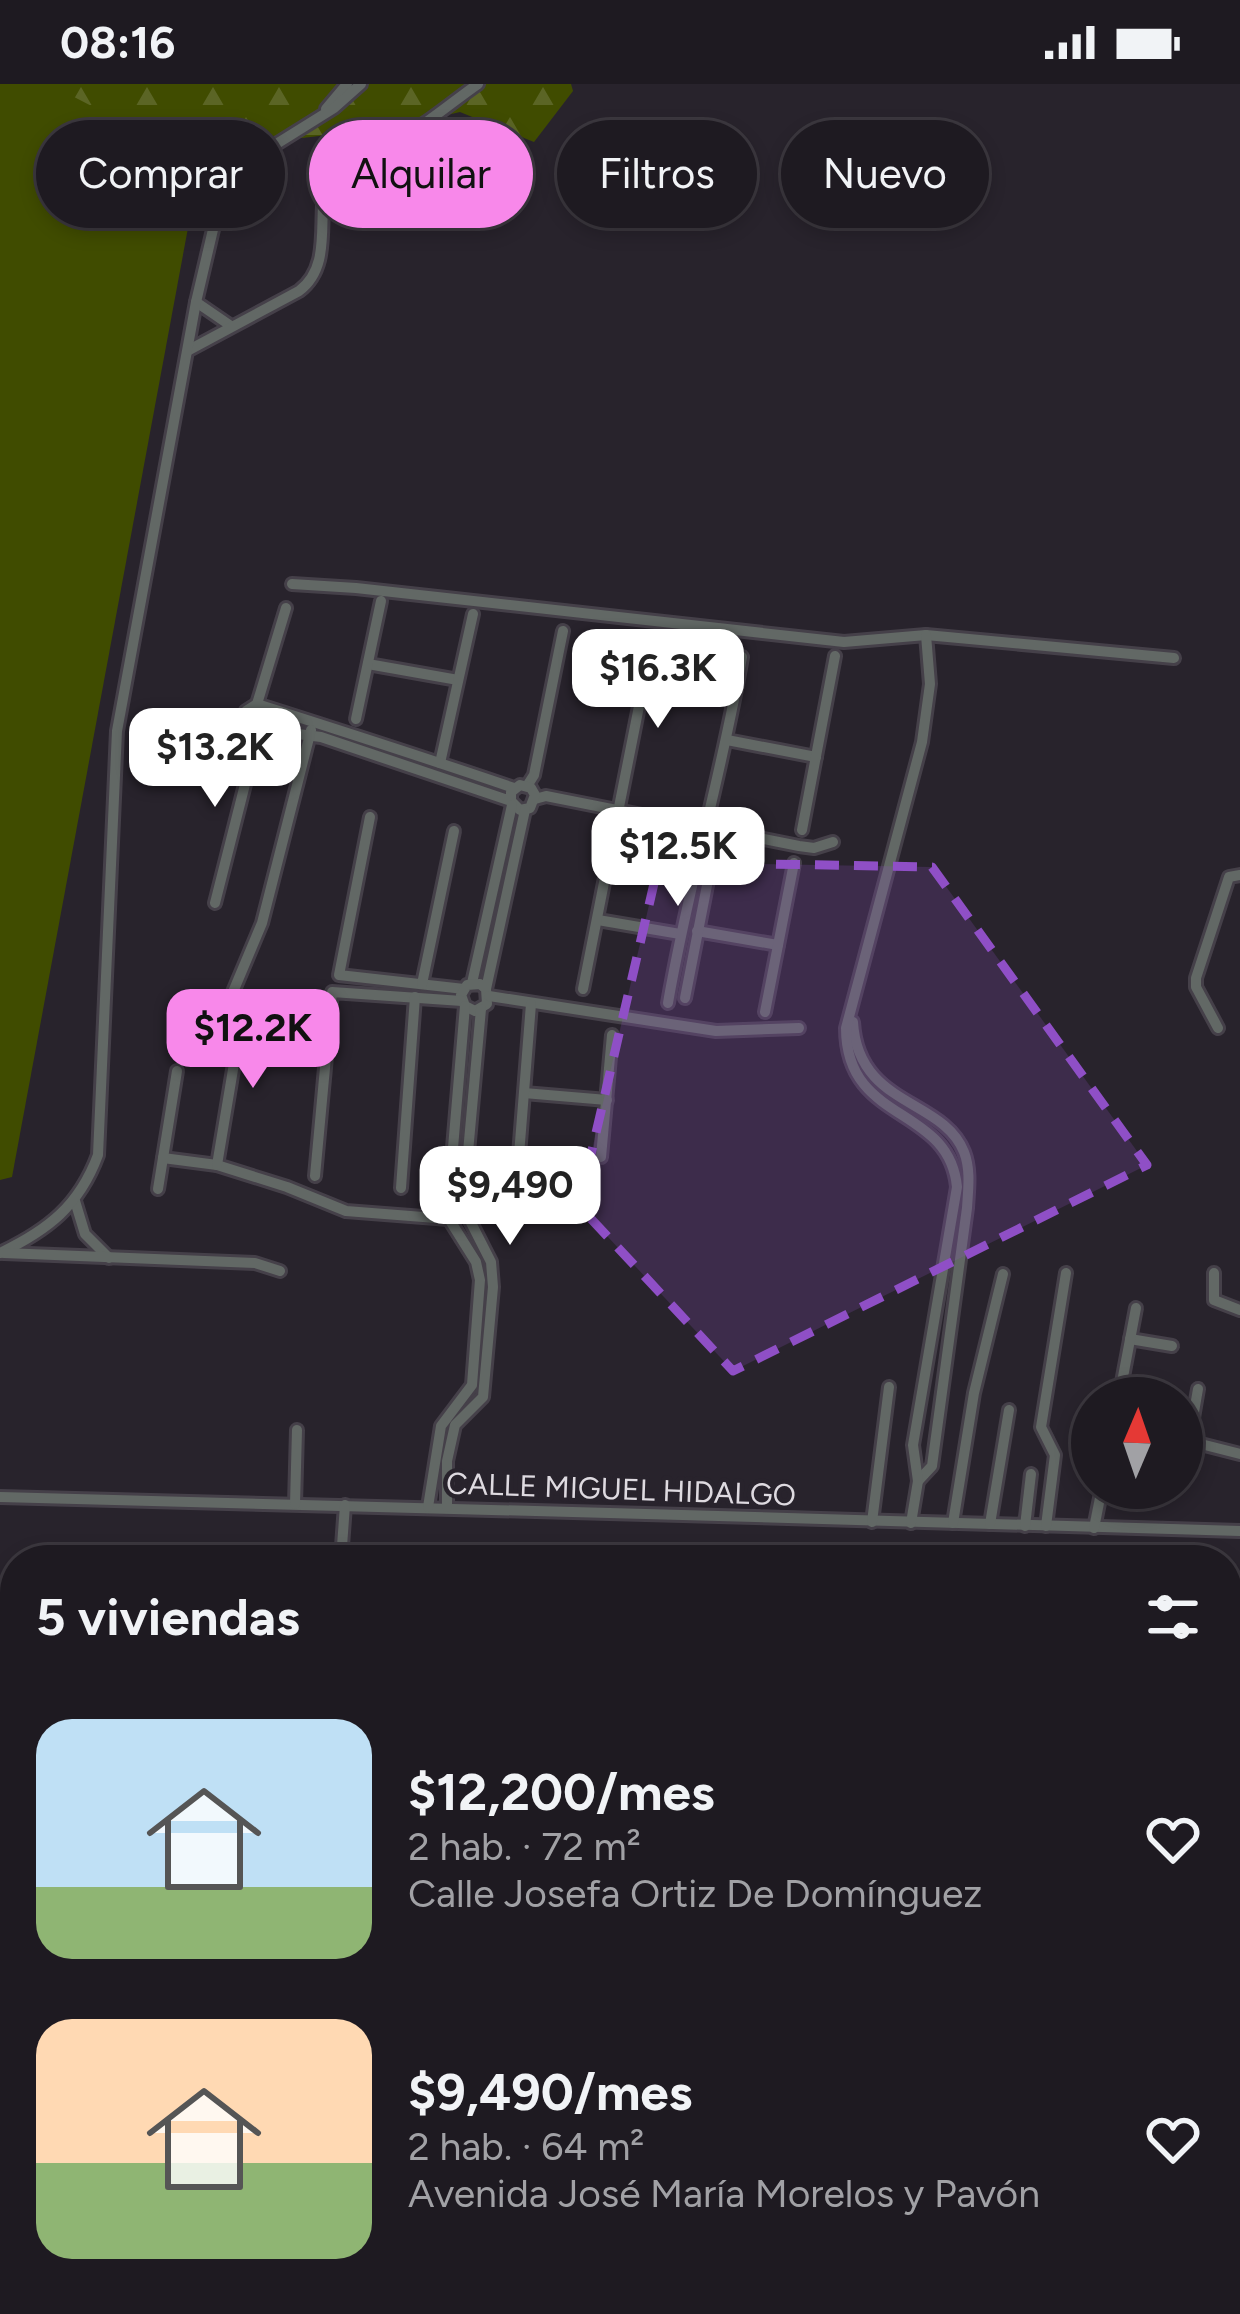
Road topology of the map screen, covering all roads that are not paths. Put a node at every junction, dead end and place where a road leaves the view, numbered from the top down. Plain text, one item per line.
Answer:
1 (347, 84) edge
2 (361, 84) edge
3 (478, 84) edge
4 (322, 114) junction
5 (196, 302) junction
6 (231, 326) junction
7 (189, 350) junction
8 (292, 584) dead end
9 (381, 602) dead end
10 (286, 608) dead end
11 (472, 614) dead end
12 (563, 631) dead end
13 (926, 635) junction
14 (652, 640) dead end
15 (836, 656) dead end
16 (742, 658) dead end
17 (1174, 658) dead end
18 (368, 664) junction
19 (458, 680) junction
20 (257, 704) junction
21 (356, 719) dead end
22 (314, 721) junction
23 (259, 729) junction
24 (310, 735) junction
25 (728, 740) junction
26 (816, 757) junction
27 (425, 758) junction
28 (440, 763) junction
29 (419, 772) junction
30 (518, 798) junction
31 (618, 812) junction
32 (370, 817) dead end
33 (711, 828) junction
34 (802, 830) dead end
35 (454, 831) dead end
36 (614, 832) dead end
37 (833, 842) dead end
38 (794, 863) dead end
39 (1240, 874) edge
40 (215, 903) dead end
41 (598, 920) junction
42 (698, 931) junction
43 (680, 934) junction
44 (778, 945) junction
45 (422, 983) junction
46 (583, 989) dead end
47 (488, 993) junction
48 (466, 995) junction
49 (416, 997) junction
50 (686, 998) dead end
51 (668, 1003) dead end
52 (531, 1004) junction
53 (852, 1007) junction
54 (481, 1009) junction
55 (243, 1010) dead end
56 (765, 1012) dead end
57 (799, 1028) dead end
58 (1218, 1028) dead end
59 (217, 1030) dead end
60 (612, 1035) dead end
61 (177, 1071) dead end
62 (524, 1093) junction
63 (608, 1100) junction
64 (922, 1113) junction
65 (940, 1143) junction
66 (519, 1155) dead end
67 (601, 1157) dead end
68 (163, 1158) junction
69 (217, 1165) junction
70 (315, 1176) dead end
71 (401, 1188) dead end
72 (158, 1189) dead end
73 (75, 1202) junction
74 (449, 1219) junction
75 (481, 1241) junction
76 (468, 1249) junction
77 (0, 1253) edge
78 (110, 1258) junction
79 (280, 1271) dead end
80 (1066, 1273) dead end
81 (1003, 1274) dead end
82 (1214, 1274) dead end
83 (1136, 1308) dead end
84 (1240, 1310) edge
85 (1130, 1339) junction
86 (1172, 1346) dead end
87 (1123, 1377) edge
88 (889, 1387) dead end
89 (1009, 1410) dead end
90 (297, 1430) dead end
91 (443, 1444) junction
92 (1203, 1445) edge
93 (1240, 1454) edge
94 (1031, 1474) dead end
95 (918, 1481) junction
96 (431, 1484) junction
97 (446, 1485) junction
98 (0, 1497) edge
99 (295, 1504) junction
100 (345, 1505) junction
101 (428, 1507) junction
102 (447, 1507) junction
103 (1098, 1509) edge
104 (872, 1522) junction
105 (910, 1523) junction
106 (953, 1523) junction
107 (990, 1524) junction
108 (1025, 1526) junction
109 (1046, 1526) junction
110 (1094, 1528) junction
111 (1240, 1531) edge
112 (342, 1545) edge

1 - 4 street
2 - 4 street
3 - 6 street
4 - 5 street
5 - 6 street
5 - 7 street
6 - 7 street
7 - 73 street
8 - 13 street
9 - 18 street
10 - 20 street
11 - 19 street
12 - 30 street
13 - 17 street
13 - 53 street
14 - 31 street
15 - 26 street
16 - 25 street
18 - 19 street
18 - 21 street
19 - 28 street
20 - 22 street
20 - 23 street
22 - 24 street
22 - 27 street
23 - 24 street
23 - 40 street
24 - 29 street
24 - 59 street
25 - 26 street
25 - 33 street
26 - 34 street
27 - 28 street
27 - 29 street
28 - 30 street
29 - 30 street
30 - 31 street
30 - 47 street
30 - 48 street
31 - 33 street
32 - 45 street
33 - 37 street
33 - 42 street
33 - 43 street
35 - 45 street
36 - 41 street
38 - 44 street
39 - 58 street
41 - 43 street
41 - 46 street
42 - 44 street
42 - 50 street
43 - 51 street
44 - 56 street
45 - 48 street
47 - 48 street
47 - 52 street
47 - 54 street
48 - 49 street
48 - 54 street
48 - 74 street
49 - 70 street
49 - 71 street
52 - 57 street
52 - 62 street
53 - 64 street
53 - 65 street
54 - 75 street
55 - 69 street
60 - 63 street
61 - 68 street
62 - 63 street
62 - 66 street
63 - 67 street
64 - 65 street
64 - 95 street
65 - 95 street
68 - 69 street
68 - 72 street
69 - 74 street
73 - 77 street
73 - 78 street
74 - 76 street
75 - 76 street
75 - 91 street
76 - 91 street
77 - 78 street
78 - 79 street
80 - 109 street
81 - 106 street
82 - 84 street
83 - 85 street
85 - 86 street
85 - 87 street
88 - 104 street
89 - 107 street
90 - 99 street
91 - 96 street
91 - 97 street
92 - 93 street
94 - 108 street
95 - 105 street
96 - 97 street
96 - 101 street
97 - 102 street
98 - 99 street, CALLE MIGUEL HIDALGO
99 - 100 street, CALLE MIGUEL HIDALGO
100 - 101 street, CALLE MIGUEL HIDALGO
100 - 112 street
101 - 102 street, CALLE MIGUEL HIDALGO
102 - 104 street, CALLE MIGUEL HIDALGO
103 - 110 street
104 - 105 street, CALLE MIGUEL HIDALGO
105 - 106 street, CALLE MIGUEL HIDALGO
106 - 107 street, CALLE MIGUEL HIDALGO
107 - 108 street, CALLE MIGUEL HIDALGO
108 - 109 street, CALLE MIGUEL HIDALGO
109 - 110 street, CALLE MIGUEL HIDALGO
110 - 111 street, CALLE MIGUEL HIDALGO

